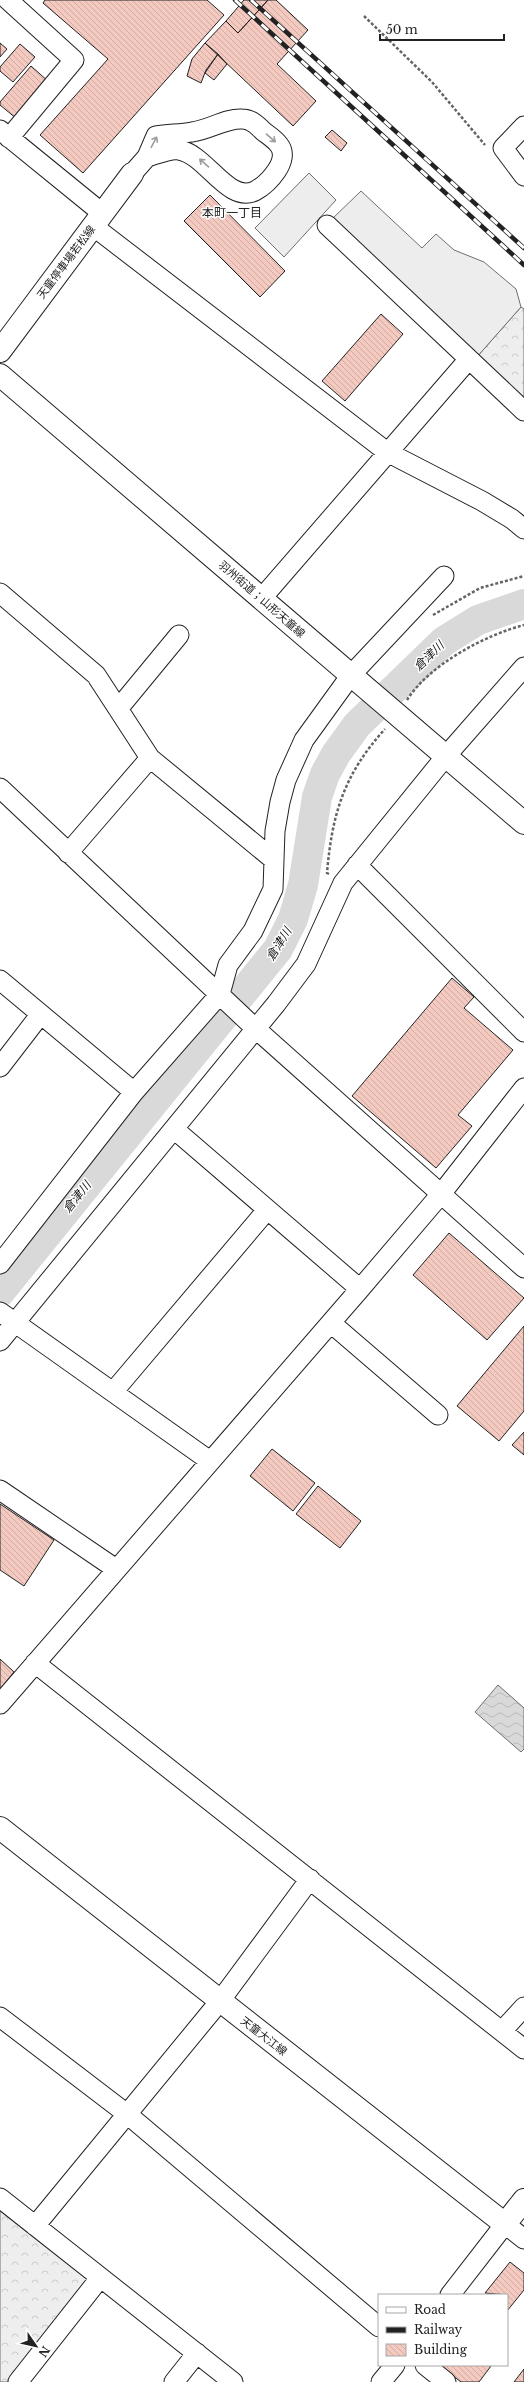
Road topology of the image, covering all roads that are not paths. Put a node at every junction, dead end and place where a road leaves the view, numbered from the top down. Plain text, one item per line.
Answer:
1 (8, 0) edge
2 (524, 126) edge
3 (5, 134) edge
4 (147, 157) junction
5 (132, 174) joint
6 (524, 176) edge
7 (98, 220) junction
8 (327, 225) dead end
9 (0, 351) edge
10 (469, 359) junction
11 (0, 375) edge
12 (524, 411) edge
13 (387, 452) junction
14 (524, 529) edge
15 (444, 576) dead end
16 (0, 593) edge
17 (261, 599) junction
18 (179, 635) dead end
19 (524, 667) edge
20 (354, 677) junction
21 (118, 709) junction
22 (446, 756) junction
23 (150, 758) junction
24 (0, 788) edge
25 (524, 823) edge
26 (68, 853) junction
27 (274, 860) junction
28 (357, 864) junction
29 (0, 980) edge
30 (220, 994) junction
31 (40, 1015) junction
32 (255, 1028) junction
33 (524, 1032) edge
34 (0, 1067) edge
35 (524, 1088) edge
36 (134, 1092) junction
37 (174, 1129) junction
38 (441, 1194) junction
39 (267, 1210) junction
40 (0, 1264) edge
41 (524, 1268) edge
42 (360, 1290) junction
43 (6, 1316) edge
44 (331, 1323) junction
45 (0, 1341) edge
46 (113, 1392) junction
47 (438, 1415) dead end
48 (210, 1461) junction
49 (0, 1490) edge
50 (116, 1569) junction
51 (35, 1662) junction
52 (0, 1704) edge
53 (0, 1828) edge
54 (310, 1879) junction
55 (220, 2001) junction
56 (524, 2007) edge
57 (0, 2017) edge
58 (502, 2031) junction
59 (524, 2049) edge
60 (127, 2114) junction
61 (0, 2198) edge
62 (524, 2200) edge
63 (505, 2224) junction
64 (35, 2226) junction
65 (524, 2240) edge
66 (100, 2278) junction
67 (451, 2294) edge
68 (378, 2326) edge
69 (196, 2353) junction
70 (394, 2366) edge
71 (426, 2366) edge
72 (18, 2382) edge
73 (174, 2382) edge
74 (233, 2382) edge
75 (380, 2382) edge
76 (446, 2382) edge

1 - 3 street
2 - 6 street
3 - 7 street
4 -> 4 street
4 - 5 street
5 - 7 main road, 天童停車場若松線
7 - 9 main road, 天童停車場若松線
7 - 13 street
8 - 10 street
10 - 12 street
10 - 13 street
11 - 17 main road, 羽州街道；山形天童線
13 - 14 street
13 - 17 street
15 - 20 street
16 - 21 street
17 - 20 main road, 羽州街道；山形天童線
18 - 21 street
19 - 22 street
20 - 22 main road, 羽州街道；山形天童線
20 - 27 street
21 - 23 street
22 - 25 main road, 羽州街道；山形天童線
22 - 28 street
23 - 26 street
23 - 27 street
24 - 26 street
26 - 30 street
27 - 30 street
28 - 32 street
28 - 33 street
29 - 31 street
30 - 32 street
30 - 36 street
31 - 34 street
31 - 36 street
32 - 37 street
32 - 38 street
35 - 38 street
36 - 40 street
37 - 39 street
37 - 43 street
38 - 41 street
38 - 42 street
39 - 42 street
39 - 46 street
42 - 44 street
43 - 45 street
43 - 46 street
44 - 47 street
44 - 48 street
46 - 48 street
48 - 50 street
49 - 50 street
50 - 51 street
51 - 52 street
51 - 54 street
53 - 55 main road, 天童大江線
54 - 55 street
54 - 58 street
55 - 60 street
55 - 63 main road, 天童大江線
56 - 58 street
57 - 60 street
58 - 59 street
60 - 64 street
60 - 68 street
61 - 64 street
62 - 63 main road
63 - 65 street
63 - 67 street
64 - 66 street
66 - 69 street
66 - 72 street
69 - 73 street
69 - 74 street
70 - 75 street
71 - 76 street

